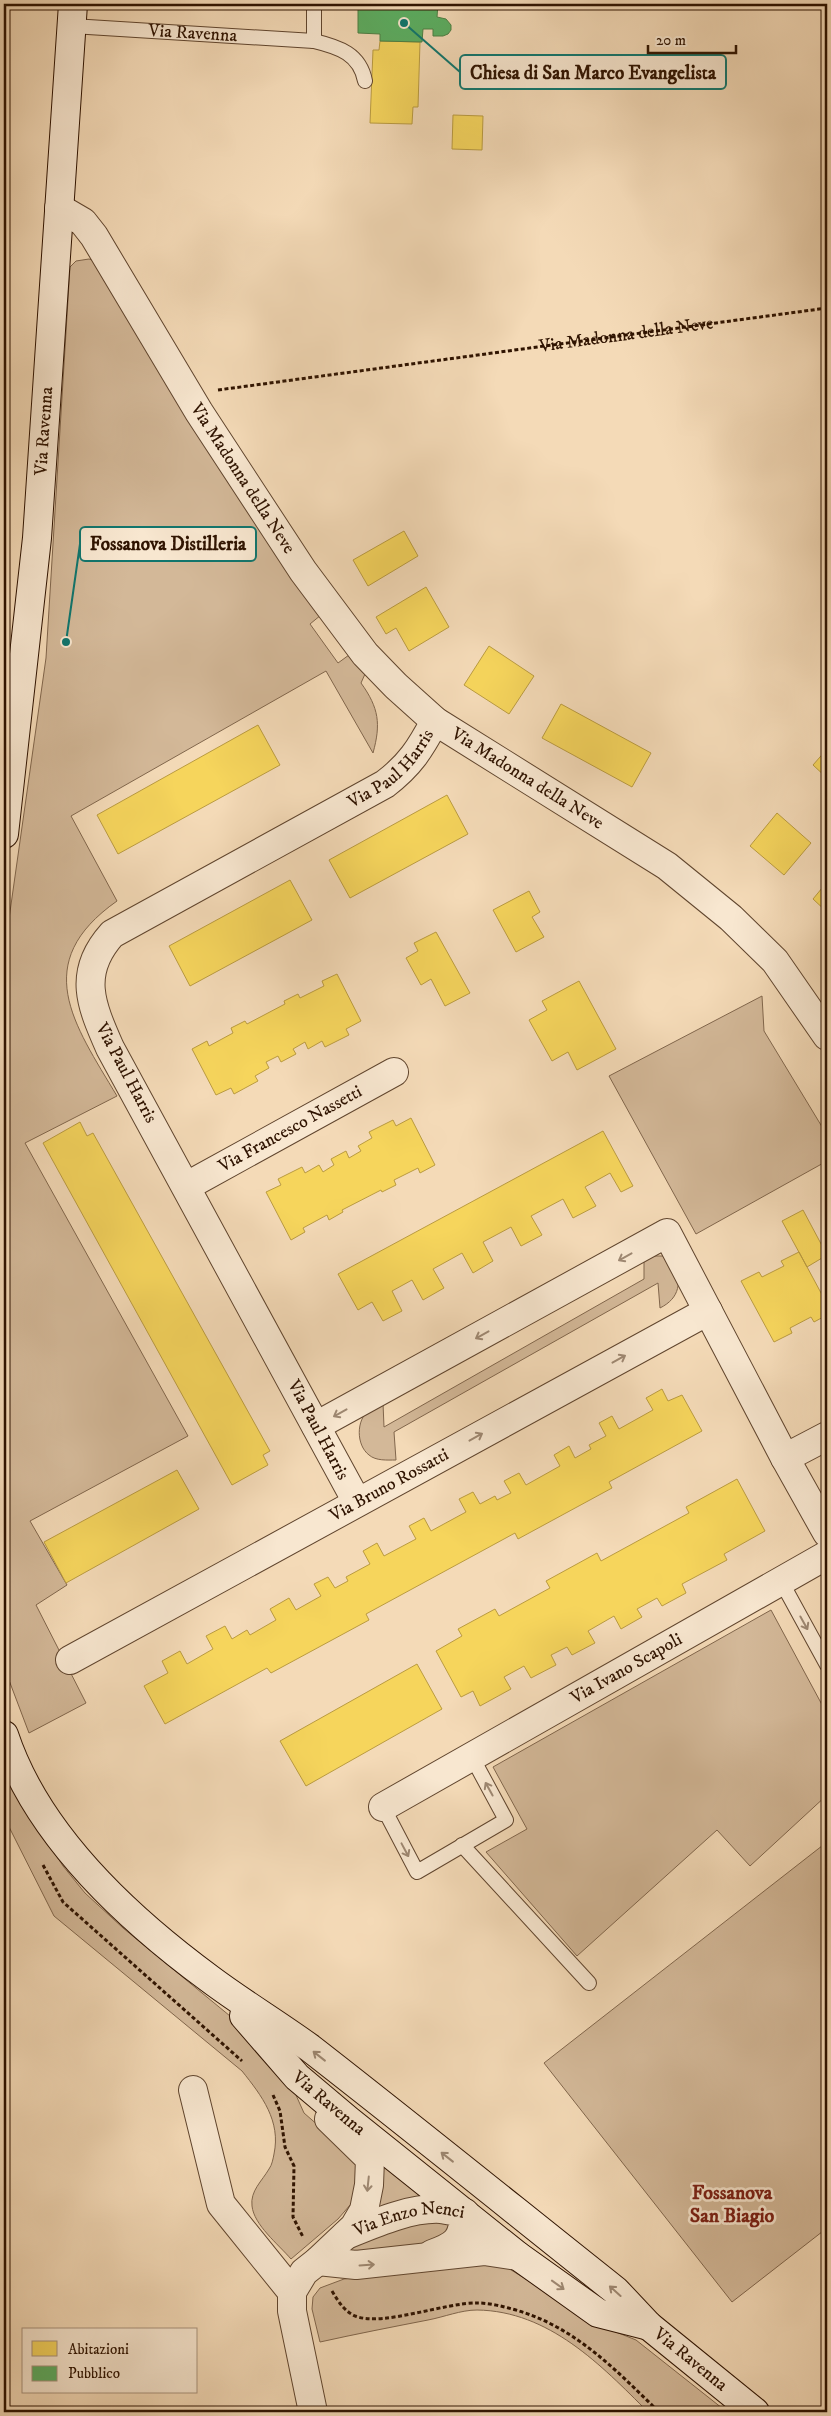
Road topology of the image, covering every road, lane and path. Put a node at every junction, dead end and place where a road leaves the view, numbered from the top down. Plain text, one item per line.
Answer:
1 (314, 4) edge
2 (73, 15) edge
3 (314, 41) junction
4 (365, 81) dead end
5 (60, 208) junction
6 (827, 308) edge
7 (189, 394) junction
8 (435, 721) junction
9 (4, 834) edge
10 (827, 1036) edge
11 (394, 1072) dead end
12 (187, 1186) junction
13 (708, 1311) junction
14 (316, 1426) junction
15 (827, 1436) edge
16 (785, 1458) junction
17 (356, 1502) junction
18 (827, 1533) edge
19 (827, 1554) edge
20 (781, 1581) junction
21 (70, 1660) dead end
22 (827, 1665) edge
23 (4, 1735) edge
24 (472, 1757) junction
25 (383, 1807) joint
26 (462, 1845) junction
27 (40, 1860) dead end
28 (209, 1978) junction
29 (589, 1983) dead end
30 (246, 2065) dead end
31 (297, 2076) junction
32 (270, 2089) dead end
33 (193, 2090) dead end
34 (485, 2187) junction
35 (464, 2213) junction
36 (344, 2236) junction
37 (518, 2256) junction
38 (419, 2259) junction
39 (317, 2262) junction
40 (292, 2292) junction
41 (648, 2326) junction
42 (313, 2412) edge
43 (659, 2412) edge
44 (755, 2412) edge

1 - 3 lane
2 - 3 lane, Via Ravenna
2 - 5 street, Via Ravenna
3 - 4 lane, Via Ravenna
5 - 7 street, Via Madonna della Neve
5 - 9 street, Via Ravenna
6 - 7 path, Via Madonna della Neve
7 - 8 street, Via Madonna della Neve
8 - 10 street, Via Madonna della Neve
8 - 12 street, Via Paul Harris
11 - 12 street, Via Francesco Nassetti
12 - 14 street, Via Paul Harris
13 -> 14 street
13 - 16 street
17 -> 13 street, Via Bruno Rossatti
14 - 17 street, Via Paul Harris
15 - 16 street
16 - 18 street
17 - 21 street, Via Bruno Rossatti
19 - 20 street, Via Ivano Scapoli
20 -> 22 lane
20 - 24 street, Via Ivano Scapoli
23 - 28 street, Via Ravenna
24 - 25 street, Via Ivano Scapoli
26 -> 24 lane, Via Ivano Scapoli
25 -> 26 lane, Via Ivano Scapoli
26 - 29 lane
27 - 30 path
28 - 31 street, Via Ravenna
34 -> 28 street, Via Ravenna
31 - 35 street, Via Ravenna
31 -> 36 street, Via Enzo Nenci
32 - 39 path
33 - 40 street
34 - 35 street
41 -> 34 street, Via Ravenna
35 - 36 street, Via Enzo Nenci
35 - 37 street, Via Ravenna
35 - 38 street, Via Enzo Nenci
36 - 39 street, Via Enzo Nenci
37 - 38 street, Via Enzo Nenci
37 -> 41 street, Via Ravenna
39 -> 38 street, Via Enzo Nenci
39 - 40 street, Via Enzo Nenci
39 - 43 path
40 - 42 street
41 - 44 street, Via Ravenna

